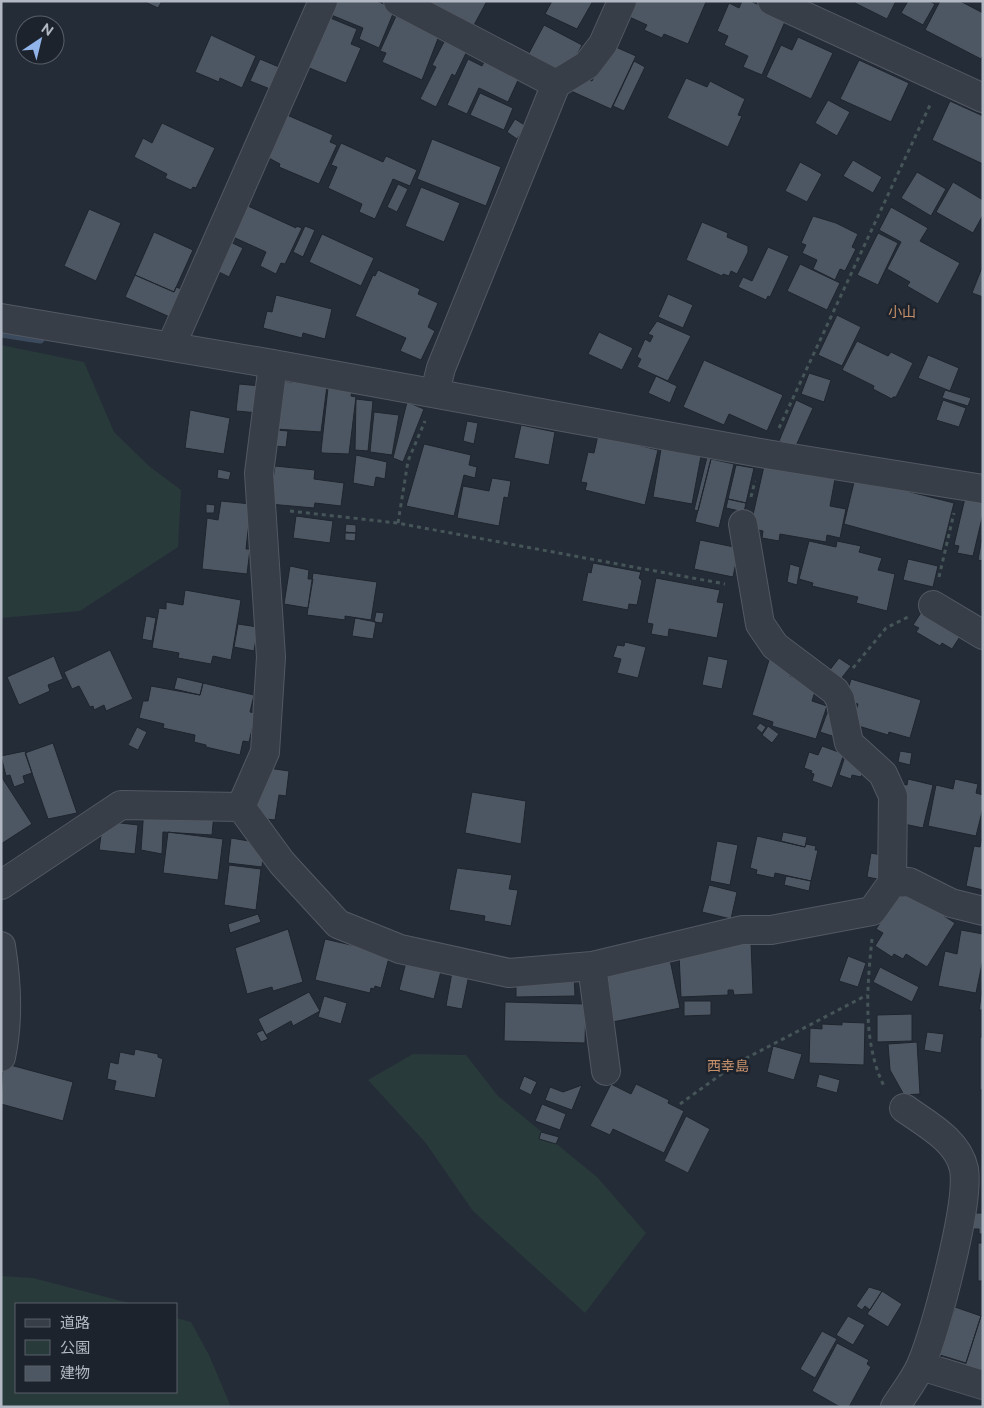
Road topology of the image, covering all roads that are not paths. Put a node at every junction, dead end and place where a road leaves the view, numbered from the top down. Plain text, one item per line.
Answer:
1 (323, 1) edge
2 (398, 1) edge
3 (622, 1) edge
4 (772, 1) edge
5 (560, 82) junction
6 (983, 98) edge
7 (1, 318) edge
8 (171, 346) junction
9 (273, 364) junction
10 (435, 392) junction
11 (972, 487) edge
12 (743, 524) road end
13 (933, 605) road end
14 (983, 635) edge
15 (241, 807) junction
16 (3, 879) edge
17 (892, 883) junction
18 (983, 911) edge
19 (1, 946) edge
20 (592, 966) junction
21 (1, 1057) edge
22 (606, 1070) dead end
23 (904, 1108) road end
24 (921, 1366) junction
25 (983, 1385) edge
26 (895, 1407) edge

1 - 8 street
2 - 5 street
3 - 5 street
4 - 6 street
5 - 10 street
7 - 8 street
8 - 9 street
9 - 10 street
9 - 15 street
10 - 11 street
12 - 17 street
13 - 14 street
15 - 16 street
15 - 20 street
17 - 18 street
17 - 20 street
19 - 21 street
20 - 22 street
23 - 24 street
24 - 25 street
24 - 26 street

